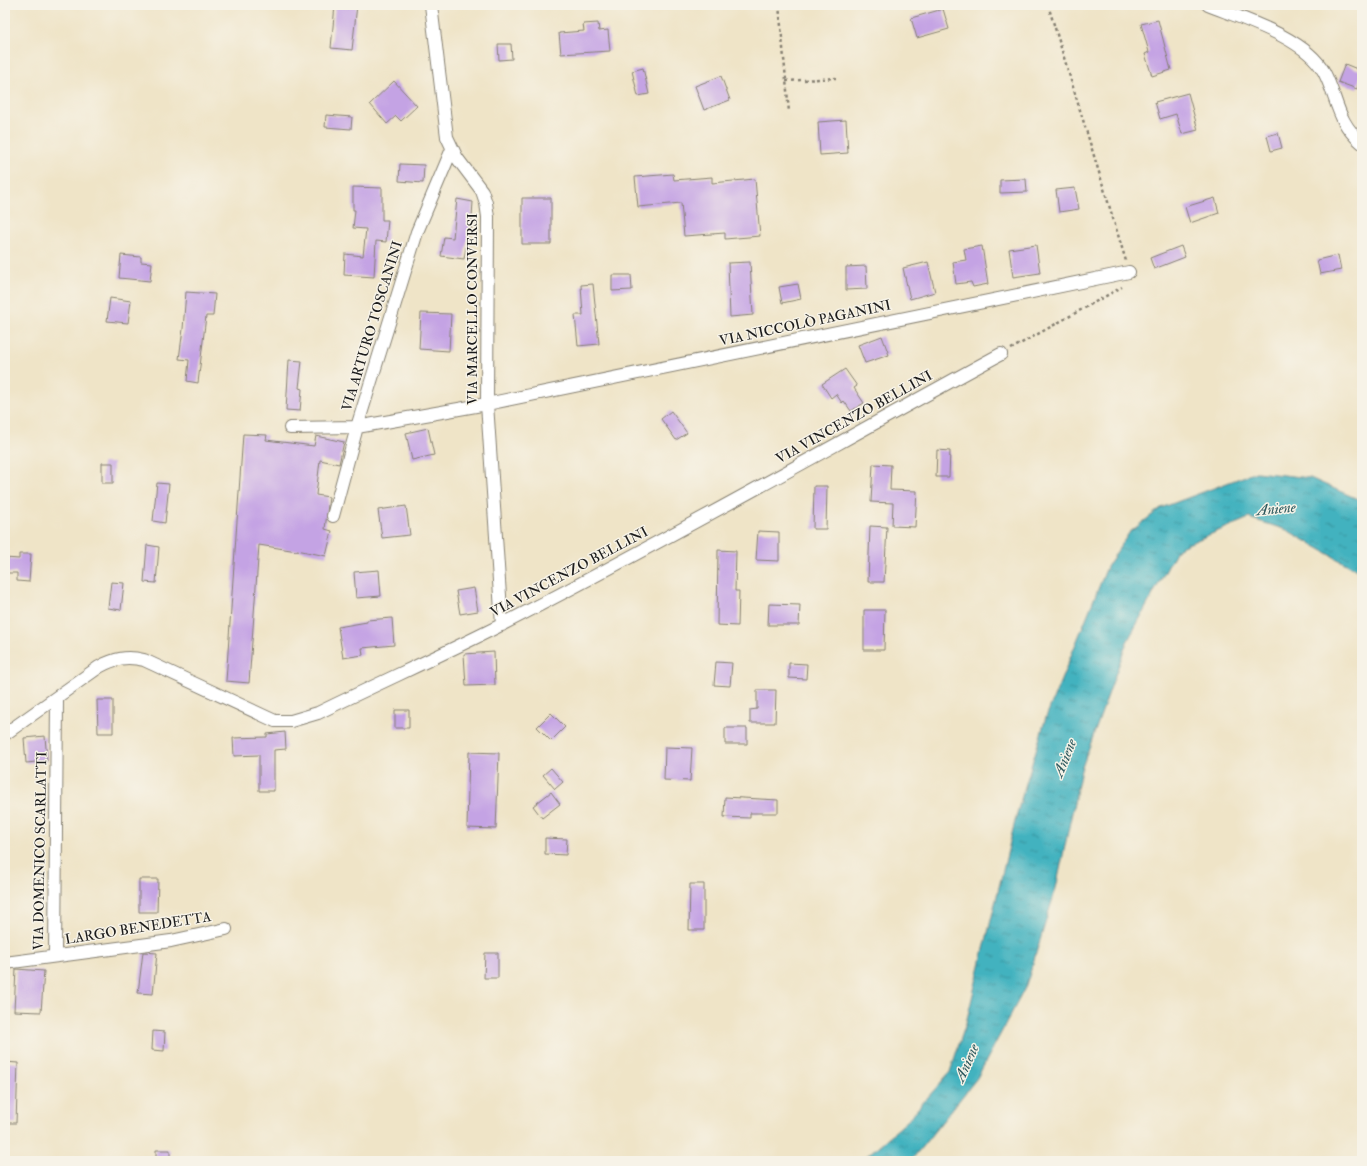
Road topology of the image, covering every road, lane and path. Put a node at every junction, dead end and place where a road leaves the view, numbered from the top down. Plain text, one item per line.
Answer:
1 (431, 5) edge
2 (778, 5) edge
3 (1048, 5) edge
4 (1208, 5) edge
5 (836, 78) dead end
6 (786, 81) junction
7 (789, 112) dead end
8 (1362, 143) edge
9 (452, 149) junction
10 (1129, 272) junction
11 (1001, 354) joint
12 (487, 404) junction
13 (357, 427) junction
14 (290, 428) dead end
15 (333, 516) dead end
16 (502, 625) junction
17 (57, 698) junction
18 (5, 734) edge
19 (226, 929) dead end
20 (55, 956) junction
21 (5, 963) edge

1 - 9 street, VIA MARCELLO CONVERSI
2 - 6 path
3 - 10 path
4 - 8 street
5 - 6 path
6 - 7 path
9 - 12 street, VIA MARCELLO CONVERSI
9 - 13 street, VIA ARTURO TOSCANINI
10 - 11 path
10 - 12 street, VIA NICCOLÒ PAGANINI
11 - 16 street, VIA VINCENZO BELLINI
12 - 13 street, VIA NICCOLÒ PAGANINI
12 - 16 street, VIA MARCELLO CONVERSI
13 - 14 street, VIA NICCOLÒ PAGANINI
13 - 15 street, VIA ARTURO TOSCANINI
16 - 17 street, VIA VINCENZO BELLINI
17 - 18 street, VIA VINCENZO BELLINI
17 - 20 street, VIA DOMENICO SCARLATTI
19 - 20 street, LARGO BENEDETTA
20 - 21 street, VIA DOMENICO SCARLATTI

